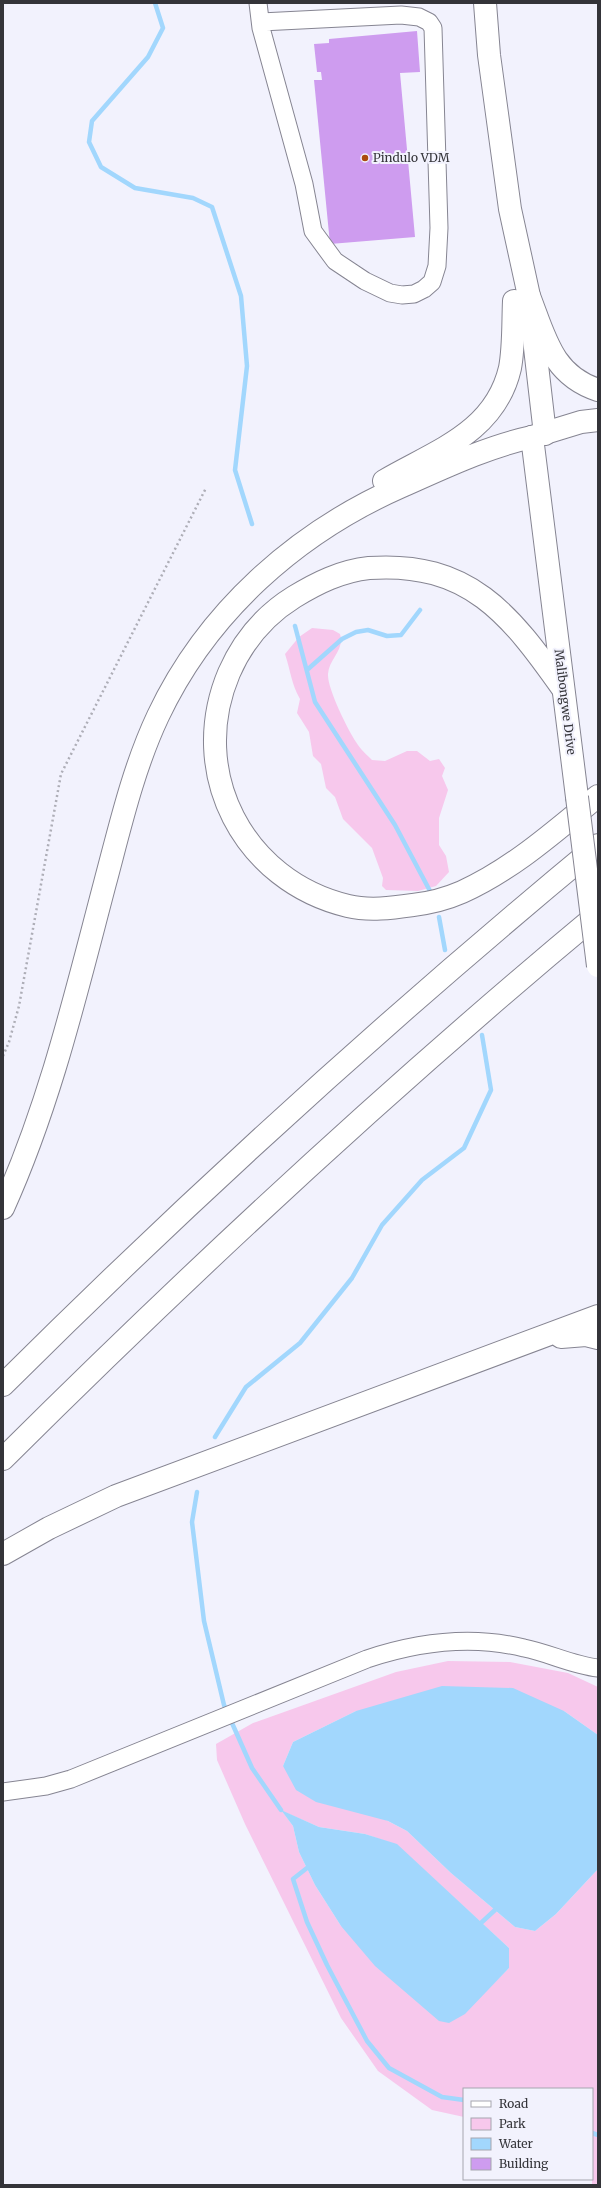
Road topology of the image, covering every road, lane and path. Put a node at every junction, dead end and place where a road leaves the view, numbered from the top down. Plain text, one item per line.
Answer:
1 (258, 3) edge
2 (484, 3) edge
3 (260, 22) junction
4 (522, 299) junction
5 (598, 390) edge
6 (598, 420) edge
7 (538, 435) junction
8 (206, 488) dead end
9 (356, 508) junction
10 (563, 689) junction
11 (588, 793) edge
12 (598, 845) edge
13 (598, 855) edge
14 (598, 914) edge
15 (598, 966) edge
16 (3, 1056) edge
17 (3, 1208) edge
18 (598, 1316) edge
19 (540, 1338) junction
20 (598, 1338) edge
21 (3, 1385) edge
22 (3, 1459) edge
23 (3, 1554) edge
24 (598, 1668) edge
25 (24, 1790) junction
26 (3, 1792) edge
27 (3, 1800) edge

1 - 3 street
2 - 4 main road
3 - 3 street
4 - 5 main road
4 - 7 main road
4 - 9 main road
6 - 7 main road
7 - 9 main road
7 - 10 main road, Malibongwe Drive
7 - 11 main road, Malibongwe Drive
8 - 16 path
9 - 17 main road
10 - 11 main road, Malibongwe Drive
10 - 11 main road
11 - 13 main road, Malibongwe Drive
11 - 15 main road, Malibongwe Drive, bridge
12 - 21 main road
14 - 22 main road
18 - 19 main road
19 - 20 main road
19 - 23 main road
24 - 25 street
25 - 26 street
25 - 27 street

